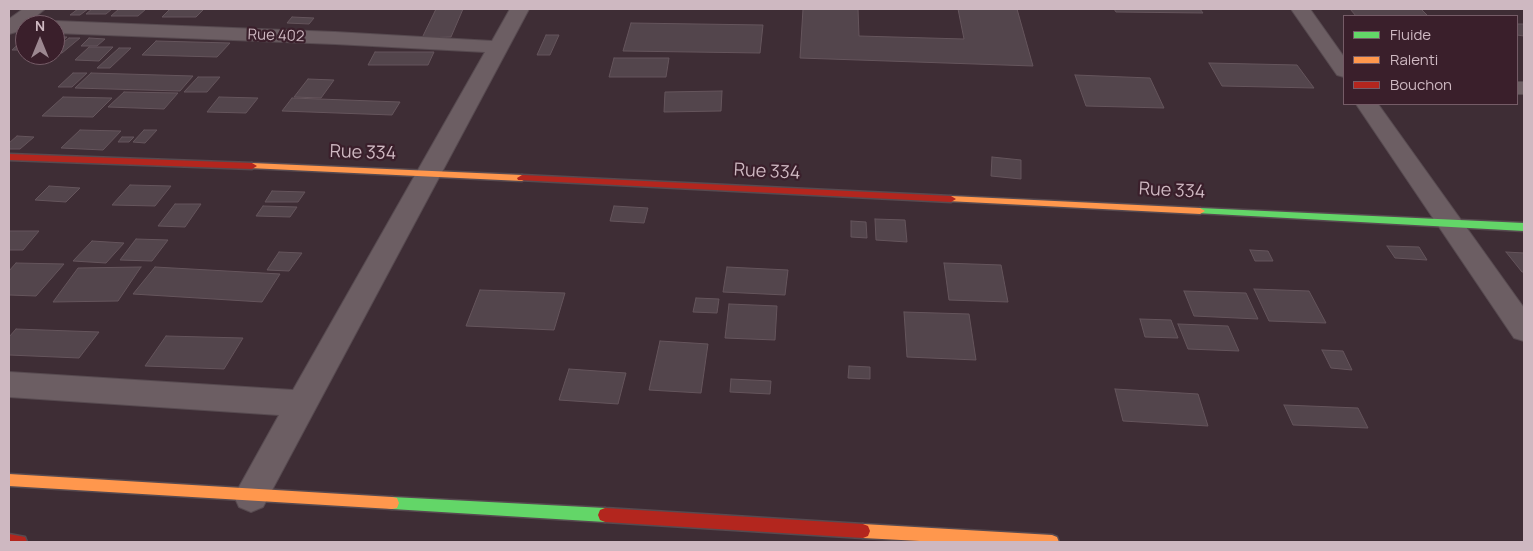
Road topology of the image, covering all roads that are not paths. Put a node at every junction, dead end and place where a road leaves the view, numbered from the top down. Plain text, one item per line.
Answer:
1 (35, 9) edge
2 (519, 9) edge
3 (1300, 9) edge
4 (14, 26) edge
5 (65, 27) edge
6 (498, 47) junction
7 (1343, 70) edge
8 (1368, 105) edge
9 (9, 156) edge
10 (428, 173) junction
11 (1451, 222) junction
12 (1524, 227) edge
13 (1524, 330) edge
14 (9, 385) edge
15 (302, 403) junction
16 (9, 480) edge
17 (251, 496) junction
18 (9, 541) edge
19 (20, 542) edge
20 (1052, 542) edge

1 - 4 street
2 - 6 street
3 - 7 street
5 - 6 street, Rue 402
6 - 10 street
8 - 11 street
9 - 10 street, Rue 334
10 - 11 street, Rue 334
10 - 15 street
11 - 12 street, Rue 334
11 - 13 street
14 - 15 street
15 - 17 street
16 - 17 street
17 - 20 street
18 - 19 street

